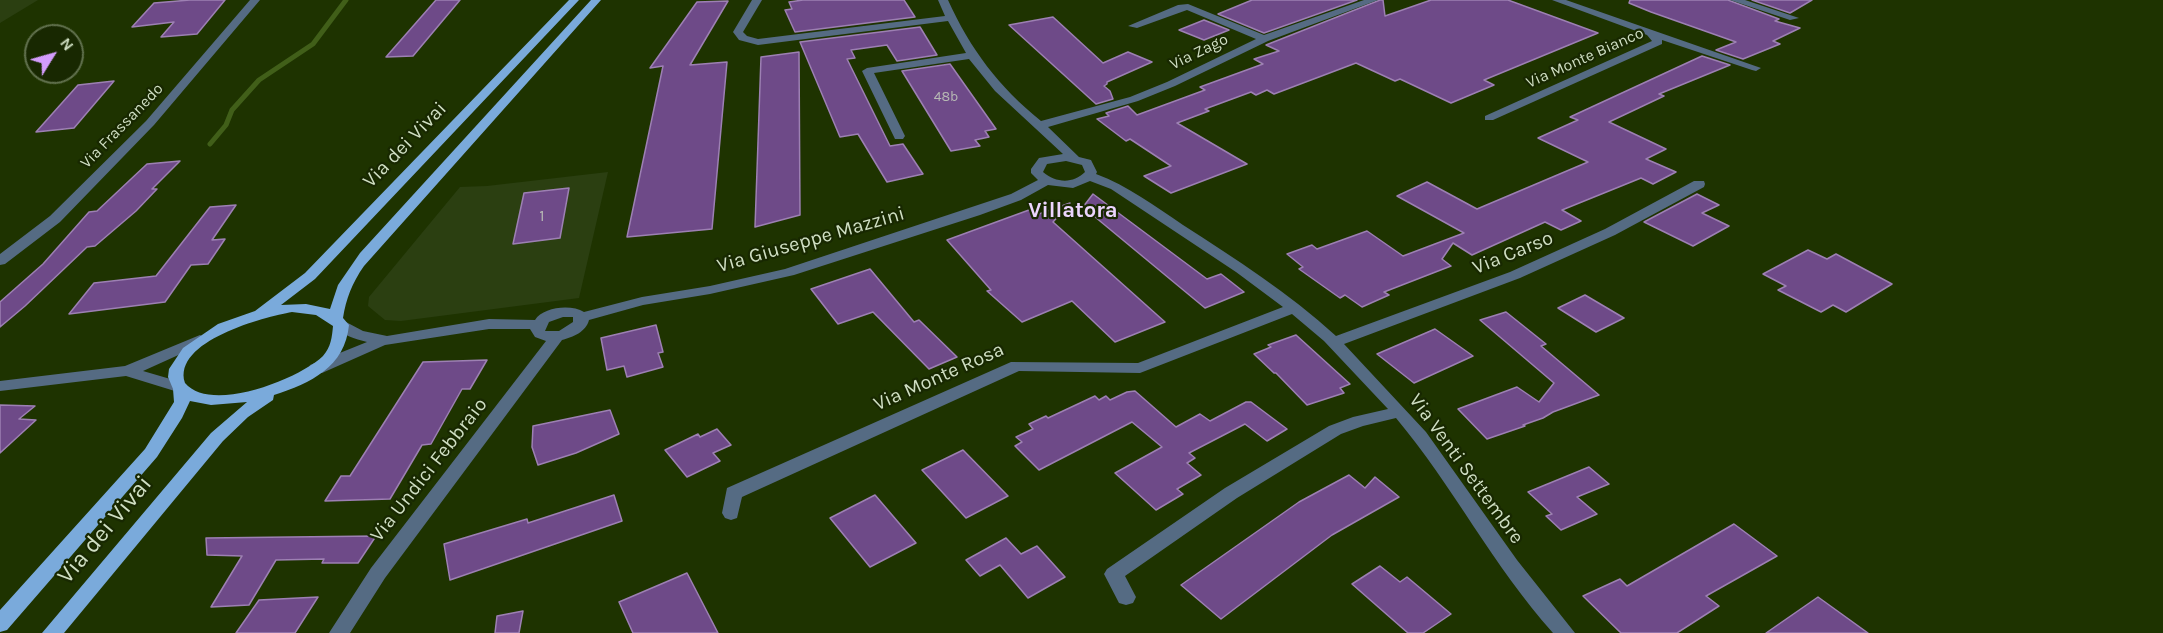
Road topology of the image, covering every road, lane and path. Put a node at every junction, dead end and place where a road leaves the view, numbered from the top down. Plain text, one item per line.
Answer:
1 (255, 0) edge
2 (574, 0) edge
3 (596, 0) edge
4 (757, 0) edge
5 (943, 0) edge
6 (1373, 0) edge
7 (1557, 0) edge
8 (1735, 0) edge
9 (950, 18) junction
10 (1794, 18) dead end
11 (1133, 26) dead end
12 (1651, 33) junction
13 (1264, 39) junction
14 (973, 55) junction
15 (1756, 68) dead end
16 (1489, 118) dead end
17 (1038, 126) junction
18 (899, 136) dead end
19 (1074, 158) junction
20 (1043, 161) junction
21 (1088, 176) junction
22 (1046, 181) junction
23 (1699, 184) dead end
24 (0, 261) edge
25 (1293, 308) junction
26 (261, 313) junction
27 (580, 317) junction
28 (339, 322) junction
29 (538, 325) junction
30 (205, 337) junction
31 (556, 337) junction
32 (382, 341) junction
33 (1334, 342) junction
34 (316, 369) junction
35 (128, 370) junction
36 (0, 386) edge
37 (179, 388) junction
38 (277, 389) junction
39 (1399, 412) junction
40 (731, 513) dead end
41 (1125, 597) dead end
42 (0, 624) edge
43 (52, 633) edge
44 (339, 633) edge
45 (1565, 633) edge

1 - 24 street, Via Frassanedo
2 - 26 main road, Via dei Vivai
3 - 28 main road
4 - 9 street
5 - 9 street
6 - 13 street, Via Zago
7 - 12 street, Via Monte Bianco
8 - 10 street
9 - 14 street
11 - 13 street
12 - 15 street
12 - 16 street, Via Monte Bianco
13 - 17 street, Via Zago
14 - 17 street
14 - 18 street
17 - 19 street
17 - 20 street
19 - 20 street
19 - 21 street
20 - 22 street
21 - 22 street
21 - 25 street, Via Venti Settembre
22 - 27 street, Via Giuseppe Mazzini
23 - 33 street, Via Carso
25 - 33 street, Via Venti Settembre
25 - 40 street, Via Monte Rosa
26 - 28 main road
26 - 30 main road, Via dei Vivai
27 - 29 street
27 - 31 street
28 - 32 street
28 - 34 main road
29 - 31 street
29 - 32 street
30 - 35 street
30 - 37 main road, Via dei Vivai
31 - 44 street, Via Undici Febbraio
32 - 34 street
33 - 39 street, Via Venti Settembre
34 - 38 main road
35 - 36 street
35 - 37 street
37 - 38 main road
37 - 42 main road, Via dei Vivai
38 - 43 main road, Via dei Vivai
39 - 41 street
39 - 45 street, Via Venti Settembre

